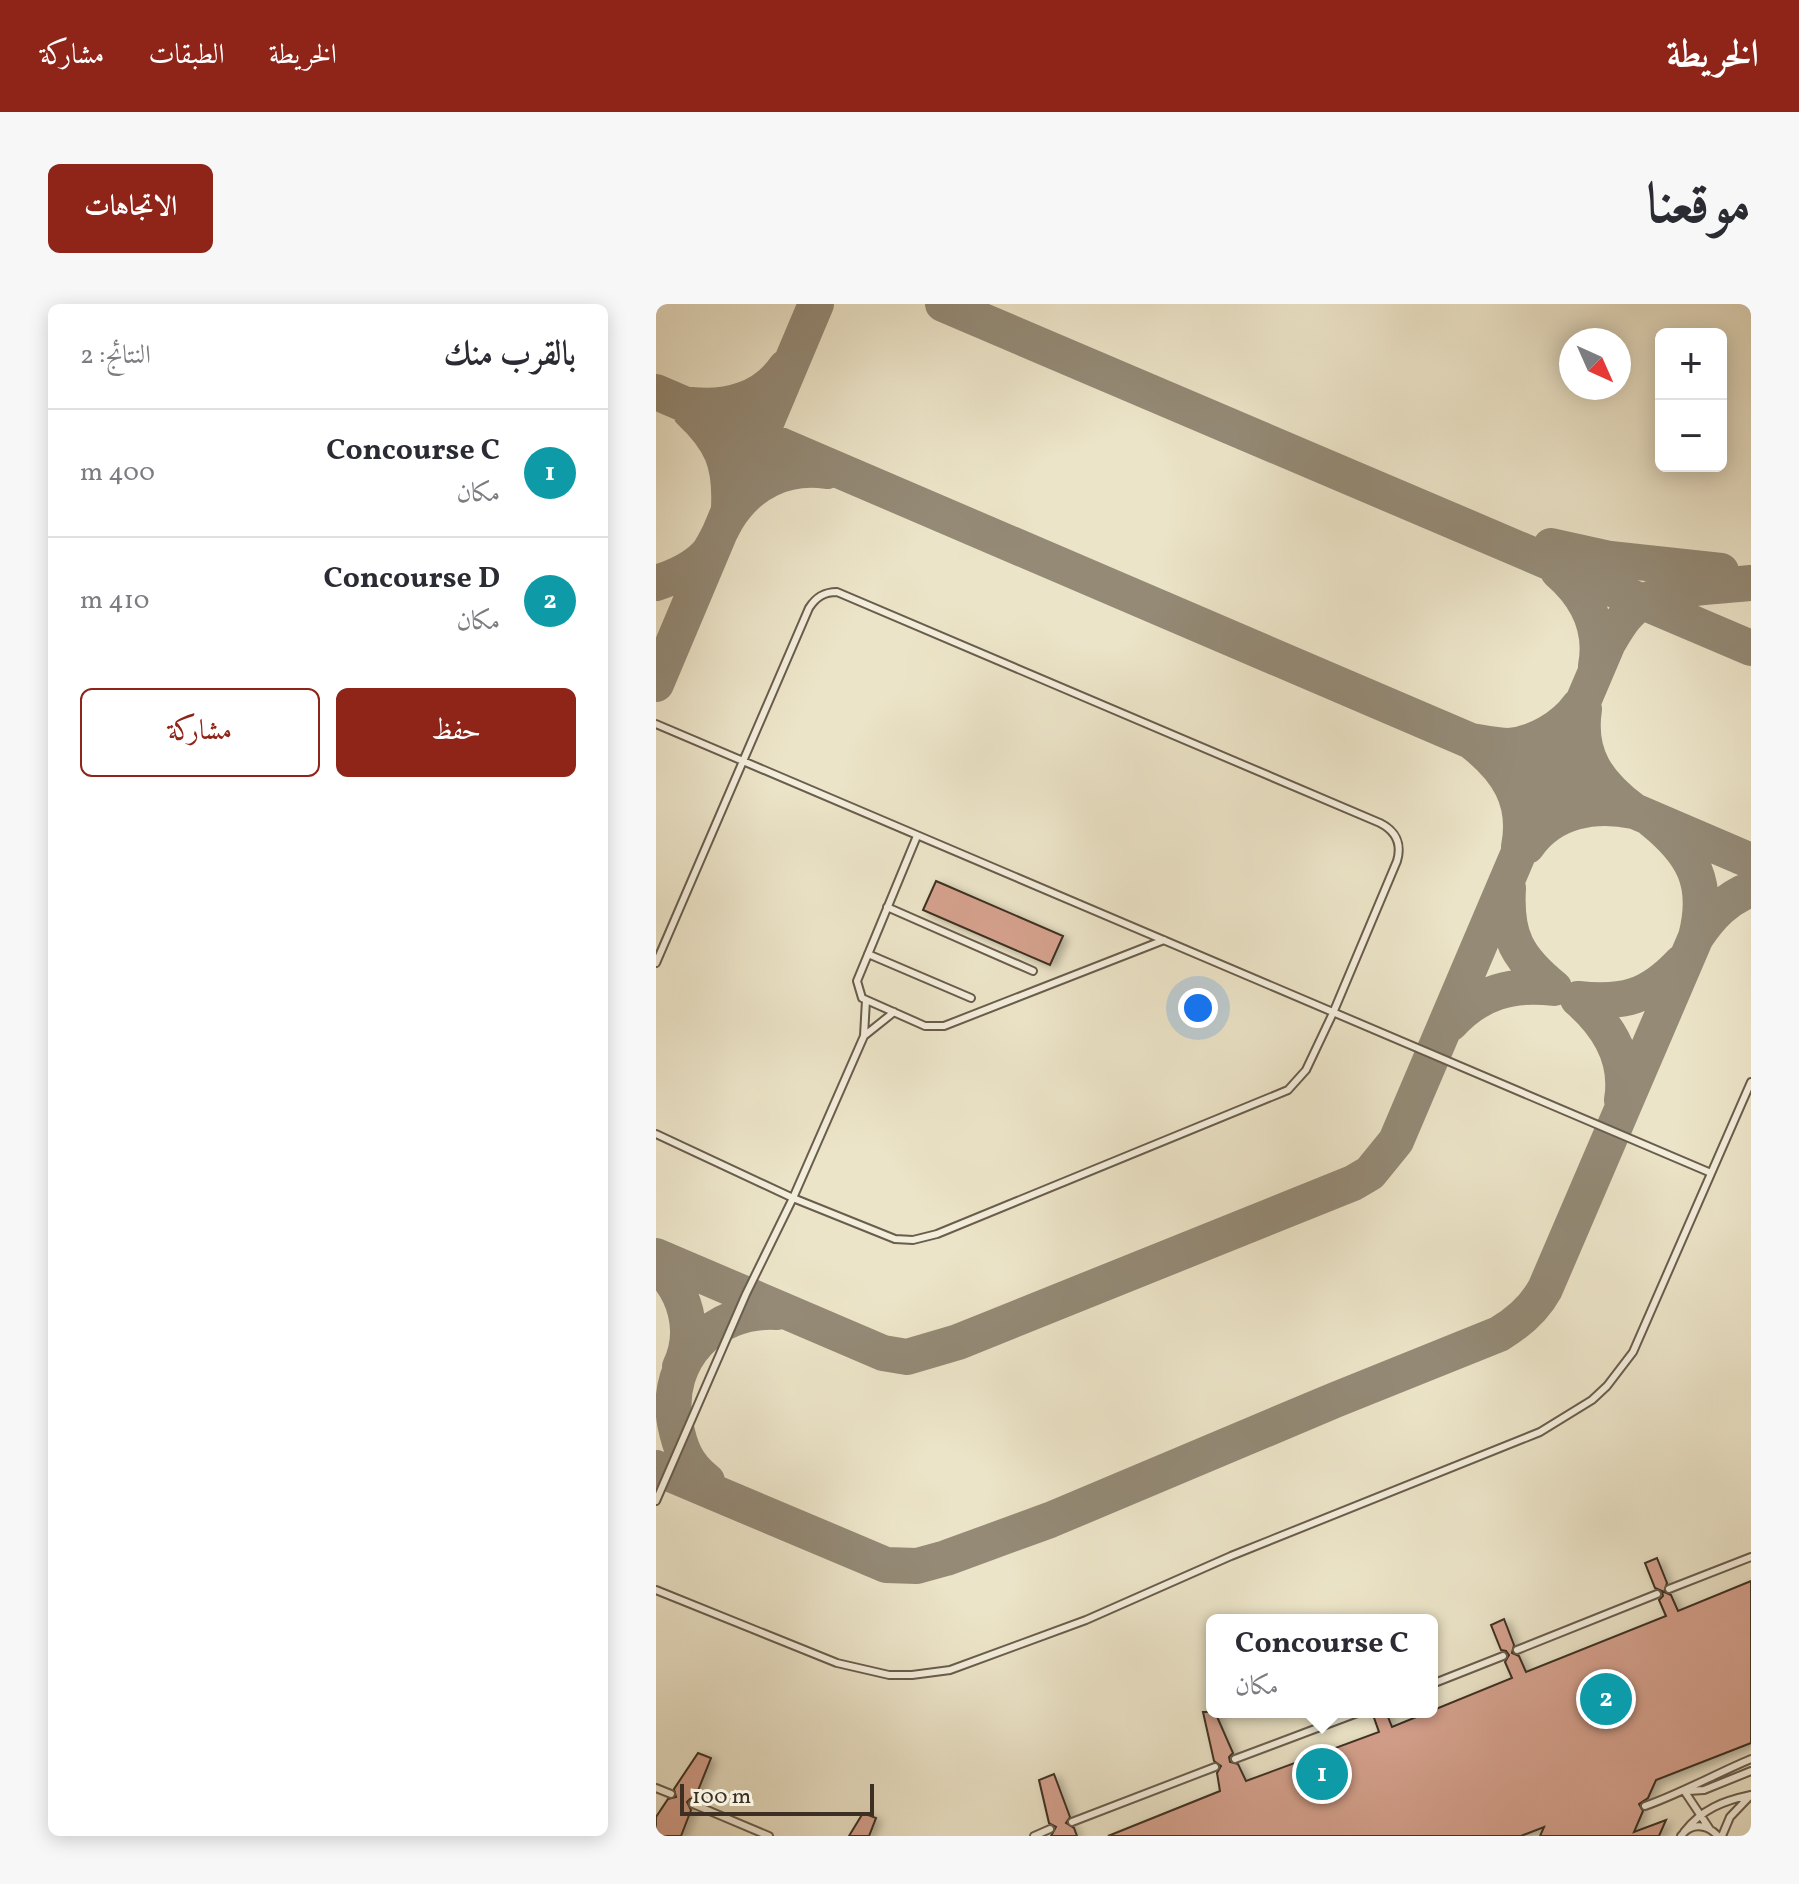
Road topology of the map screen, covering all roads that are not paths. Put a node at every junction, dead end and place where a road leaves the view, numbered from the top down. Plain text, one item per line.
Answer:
1 (656, 724) edge
2 (743, 760) junction
3 (917, 836) junction
4 (887, 907) junction
5 (1164, 940) junction
6 (868, 954) junction
7 (656, 963) edge
8 (1033, 971) dead end
9 (971, 998) dead end
10 (866, 1000) junction
11 (894, 1012) junction
12 (1333, 1013) junction
13 (864, 1036) junction
14 (1751, 1082) edge
15 (656, 1134) edge
16 (1711, 1173) junction
17 (793, 1198) junction
18 (656, 1501) edge
19 (1751, 1557) edge
20 (1669, 1589) dead end
21 (656, 1590) edge
22 (1657, 1594) dead end
23 (1517, 1650) dead end
24 (1503, 1656) dead end
25 (1438, 1682) edge
26 (1344, 1718) edge
27 (1235, 1759) dead end
28 (1751, 1759) edge
29 (1215, 1767) dead end
30 (1751, 1771) edge
31 (656, 1788) edge
32 (1685, 1792) junction
33 (671, 1794) dead end
34 (1751, 1795) edge
35 (693, 1804) dead end
36 (1645, 1806) dead end
37 (1699, 1815) junction
38 (1072, 1822) dead end
39 (1709, 1828) junction
40 (1050, 1829) dead end
41 (1682, 1834) edge
42 (769, 1836) edge
43 (1034, 1836) edge
44 (1720, 1836) edge

1 - 2 lane
2 - 3 lane
2 - 7 lane
2 - 12 lane
3 - 4 lane
3 - 5 lane
4 - 6 lane
4 - 8 lane
5 - 11 lane
5 - 12 lane
6 - 9 lane
6 - 10 lane
10 - 11 lane
10 - 13 lane
11 - 13 lane
12 - 16 lane
12 - 17 lane
13 - 17 lane
14 - 16 lane
15 - 17 lane
16 - 21 lane
17 - 18 lane
19 - 20 lane
22 - 23 lane
24 - 25 lane
26 - 27 lane
28 - 32 lane
29 - 38 lane
30 - 32 lane
31 - 33 lane
32 - 36 lane
32 - 37 lane
34 - 37 lane
34 - 44 lane
35 - 42 lane
37 - 39 lane
37 - 41 lane
39 - 41 lane
39 - 44 lane
40 - 43 lane

